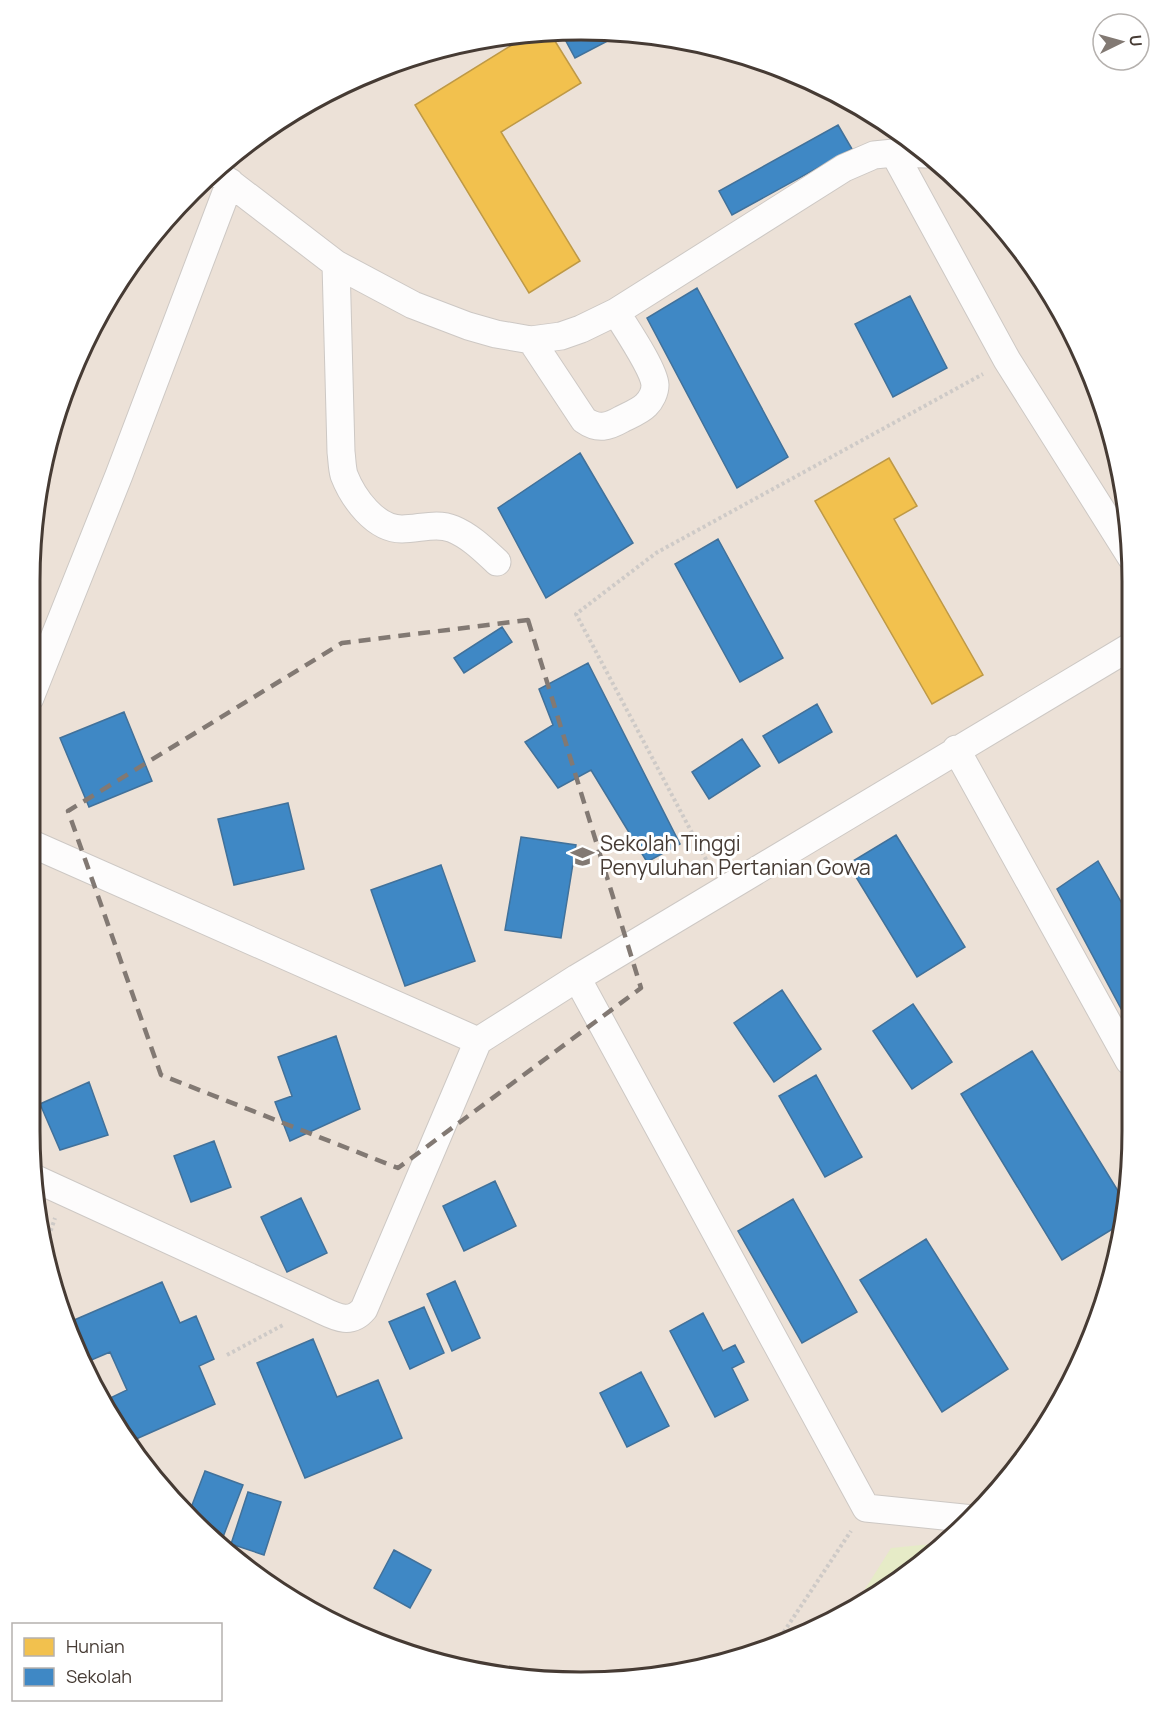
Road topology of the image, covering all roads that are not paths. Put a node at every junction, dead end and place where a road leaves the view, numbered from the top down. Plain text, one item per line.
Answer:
1 (894, 153) junction
2 (913, 154) edge
3 (223, 177) edge
4 (336, 264) junction
5 (616, 312) junction
6 (531, 340) junction
7 (1121, 540) edge
8 (497, 562) dead end
9 (1122, 651) edge
10 (40, 673) edge
11 (956, 749) junction
12 (40, 847) edge
13 (577, 978) junction
14 (478, 1041) junction
15 (1122, 1048) edge
16 (43, 1182) edge
17 (960, 1518) edge

1 - 2 street
1 - 5 street
1 - 7 street
3 - 4 street
3 - 10 street
4 - 6 street
4 - 8 street
5 - 6 street
5 - 6 street
9 - 11 street
11 - 13 street
11 - 15 street
12 - 14 street
13 - 14 street
13 - 17 street
14 - 16 street

